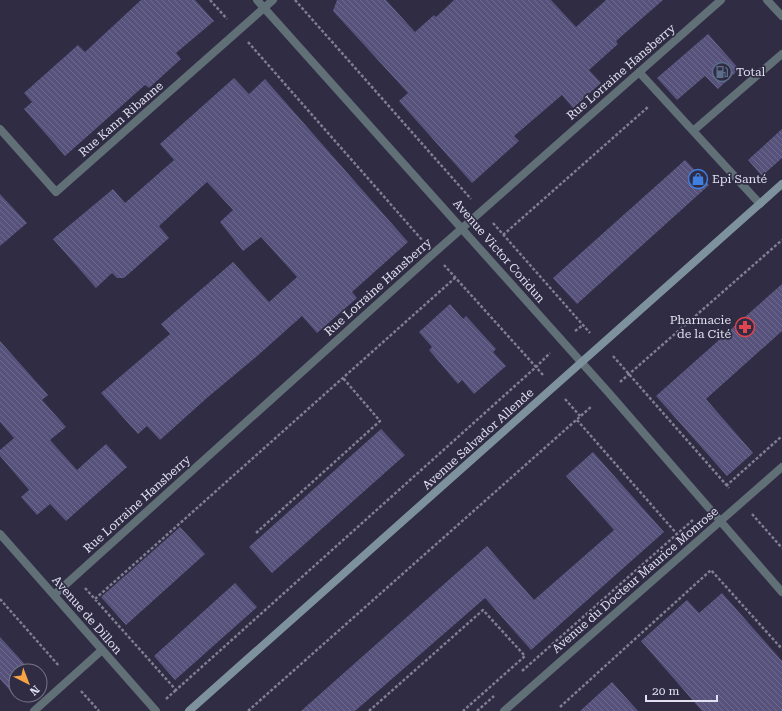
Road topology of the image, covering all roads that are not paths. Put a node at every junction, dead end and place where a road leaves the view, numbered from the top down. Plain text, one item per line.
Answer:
1 (257, 0) edge
2 (273, 0) edge
3 (721, 0) edge
4 (767, 0) edge
5 (264, 8) junction
6 (782, 16) edge
7 (782, 54) edge
8 (640, 72) junction
9 (0, 129) edge
10 (693, 131) junction
11 (782, 184) edge
12 (760, 204) junction
13 (462, 228) junction
14 (581, 363) junction
15 (782, 467) edge
16 (720, 521) junction
17 (0, 534) edge
18 (782, 592) edge
19 (54, 595) junction
20 (102, 650) junction
21 (34, 711) edge
22 (156, 711) edge
23 (189, 711) edge
24 (504, 711) edge

1 - 5 street, Avenue Victor Coridun
2 - 5 street, Rue Kann Ribanne
3 - 8 street, Rue Lorraine Hansberry
4 - 6 street
5 - 9 street, Rue Kann Ribanne
5 - 13 street, Avenue Victor Coridun
7 - 10 street
8 - 10 street
8 - 13 street, Rue Lorraine Hansberry
10 - 12 street
11 - 12 main road, Avenue Salvador Allende
12 - 14 main road, Avenue Salvador Allende
13 - 14 street, Avenue Victor Coridun
13 - 19 street, Rue Lorraine Hansberry
14 - 16 street, Avenue Victor Coridun
14 - 23 main road, Avenue Salvador Allende
15 - 16 street, Avenue du Docteur Maurice Monrose
16 - 18 street, Avenue Victor Coridun
16 - 24 street, Avenue du Docteur Maurice Monrose
17 - 19 street, Avenue de Dillon
19 - 20 street, Avenue de Dillon
20 - 21 street
20 - 22 street, Avenue de Dillon

